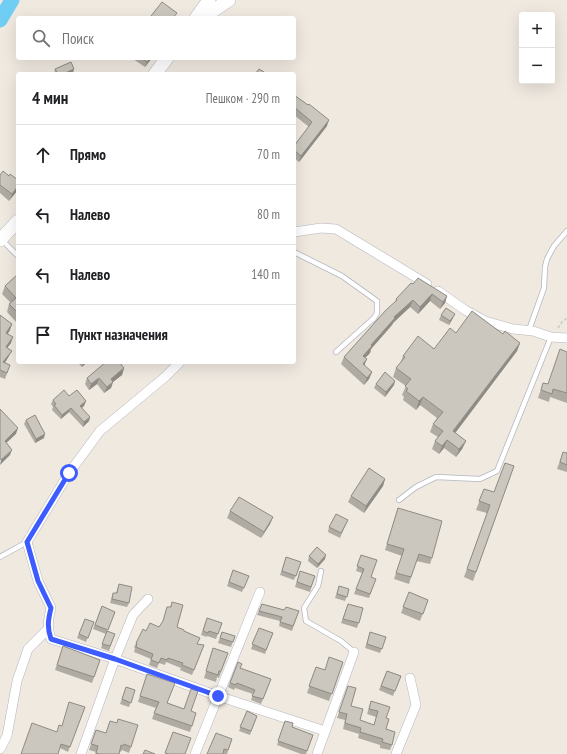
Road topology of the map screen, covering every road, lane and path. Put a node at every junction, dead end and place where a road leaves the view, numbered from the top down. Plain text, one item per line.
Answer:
1 (209, 0) edge
2 (229, 0) edge
3 (197, 16) edge
4 (205, 16) edge
5 (166, 60) edge
6 (160, 72) edge
7 (16, 223) edge
8 (567, 231) edge
9 (296, 232) edge
10 (1, 239) edge
11 (296, 253) edge
12 (16, 254) edge
13 (567, 318) edge
14 (529, 330) junction
15 (551, 337) junction
16 (567, 338) edge
17 (336, 352) dead end
18 (178, 364) edge
19 (399, 500) dead end
20 (27, 542) junction
21 (0, 557) edge
22 (321, 571) dead end
23 (260, 592) dead end
24 (148, 599) dead end
25 (48, 630) junction
26 (354, 652) joint
27 (115, 659) junction
28 (410, 678) dead end
29 (218, 696) junction
30 (325, 730) junction
31 (0, 749) edge
32 (81, 754) edge
33 (194, 754) edge
34 (317, 754) edge
35 (396, 754) edge

1 - 3 street
2 - 4 street
5 - 6 street
7 - 10 street
8 - 14 lane
9 - 14 street
10 - 12 lane
11 - 17 lane
13 - 15 path
14 - 15 street
15 - 16 street
15 - 19 lane
18 - 20 street
20 - 21 lane
20 - 25 street
22 - 26 lane
23 - 29 street
24 - 27 street
25 - 27 street
25 - 31 street
26 - 30 street
27 - 29 street
27 - 32 street
28 - 35 street
29 - 30 street
29 - 33 street
30 - 34 street

